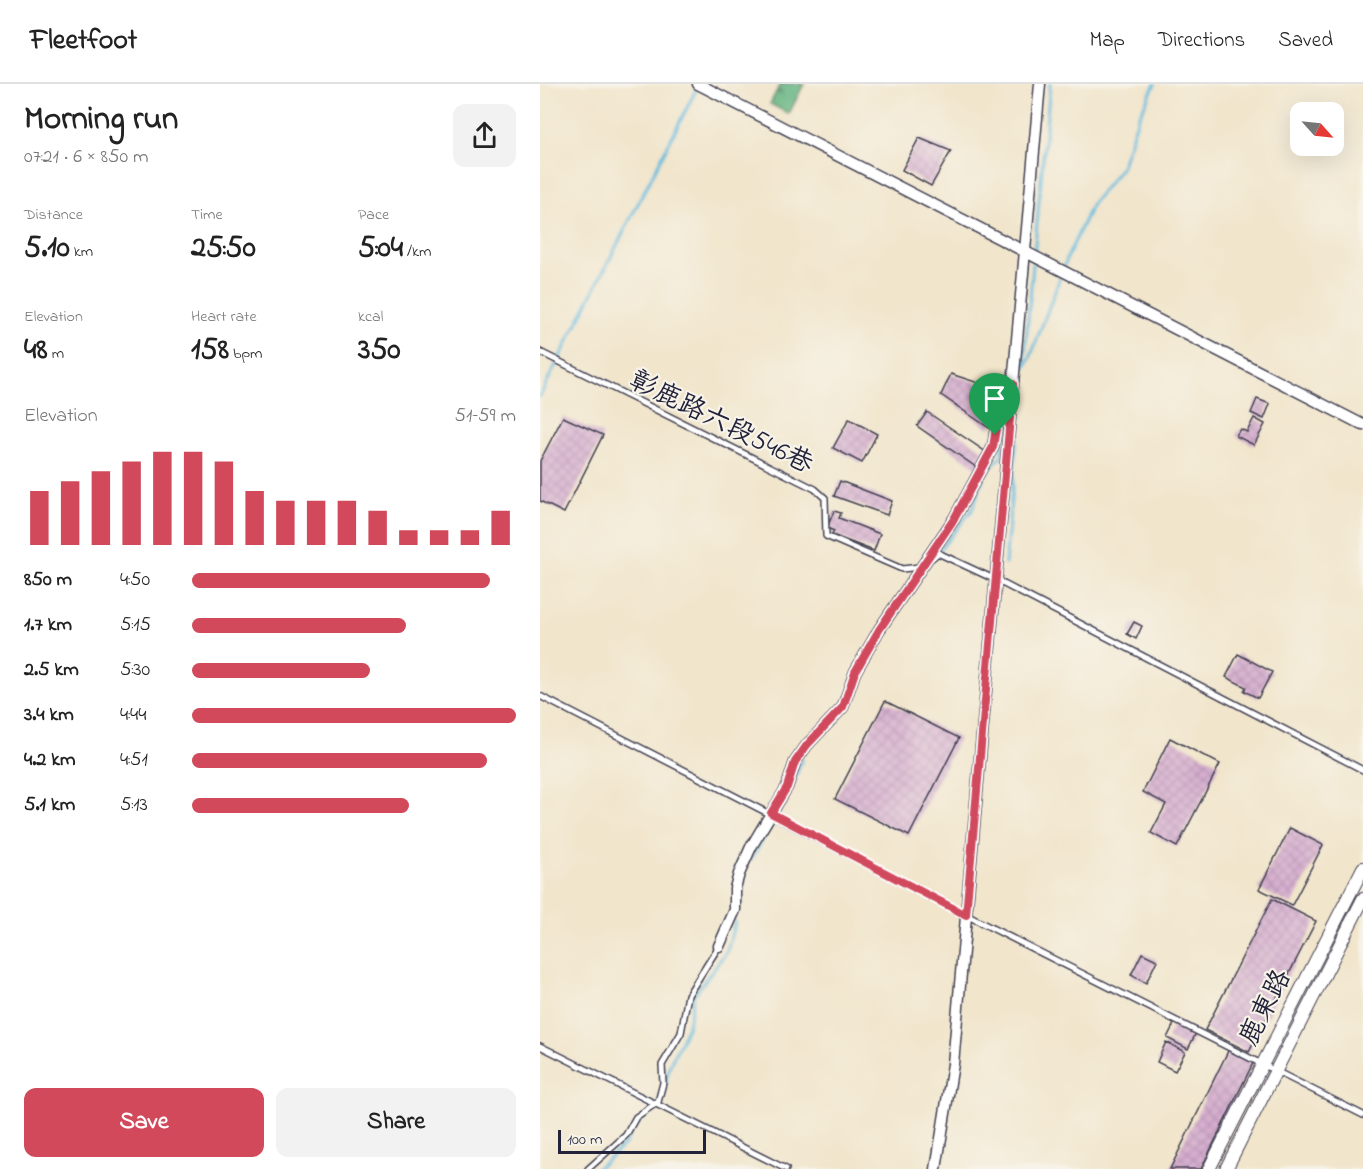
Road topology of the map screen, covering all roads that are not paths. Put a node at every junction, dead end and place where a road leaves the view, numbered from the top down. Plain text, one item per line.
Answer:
1 (698, 84) edge
2 (1040, 84) edge
3 (1025, 250) junction
4 (540, 352) edge
5 (1013, 384) junction
6 (1363, 425) edge
7 (919, 568) junction
8 (996, 580) junction
9 (540, 696) edge
10 (1363, 770) edge
11 (771, 813) junction
12 (1363, 868) edge
13 (1363, 898) edge
14 (966, 915) junction
15 (719, 946) joint
16 (540, 1046) edge
17 (1261, 1063) junction
18 (1274, 1070) junction
19 (658, 1102) junction
20 (1363, 1115) edge
21 (588, 1169) edge
22 (786, 1169) edge
23 (936, 1169) edge
24 (1209, 1169) edge
25 (1226, 1169) edge

1 - 3 street
2 - 3 street
3 - 5 street
3 - 6 street
4 - 7 lane, 彰鹿路六段546巷
5 - 7 street
5 - 8 street
7 - 8 lane
7 - 11 street
8 - 10 lane
8 - 14 street
9 - 11 lane
11 - 14 lane
11 - 15 street
12 - 17 street, 鹿東路
13 - 18 street, 鹿東路
14 - 17 lane
14 - 23 street
15 - 19 lane
16 - 19 lane
17 - 18 lane
17 - 24 street, 鹿東路
18 - 20 lane
18 - 25 street, 鹿東路
19 - 21 lane
19 - 22 lane

